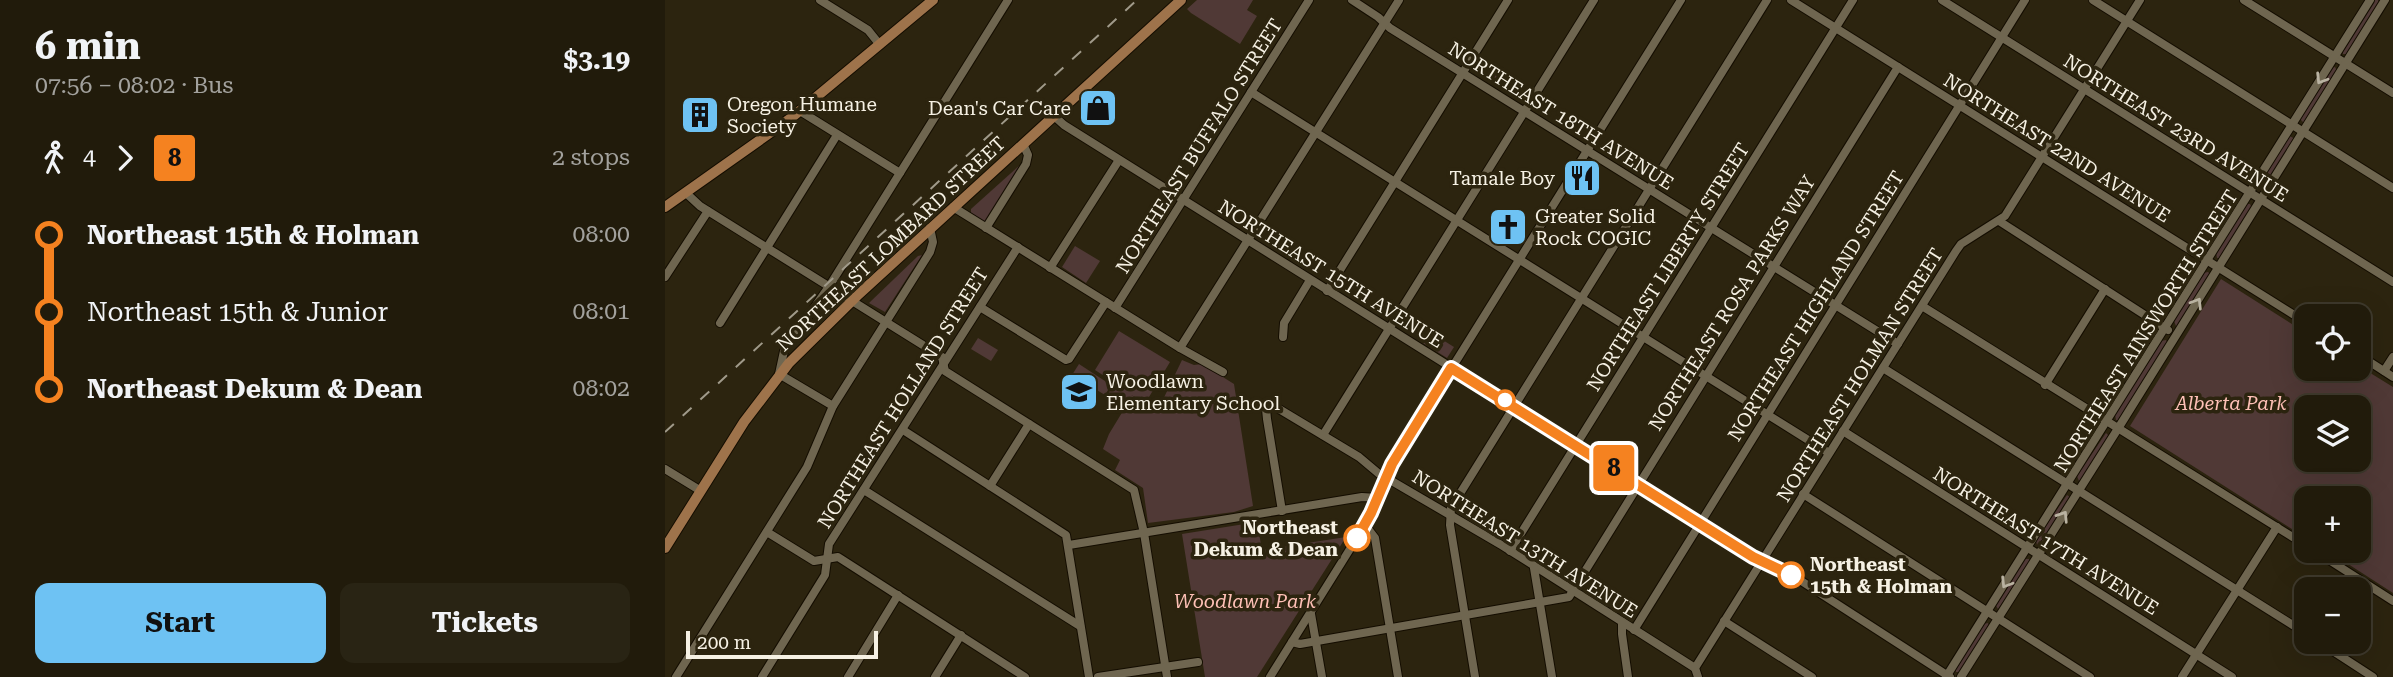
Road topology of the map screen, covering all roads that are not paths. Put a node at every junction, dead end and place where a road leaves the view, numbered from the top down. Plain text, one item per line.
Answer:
1 (820, 0) edge
2 (933, 0) edge
3 (1008, 0) edge
4 (1181, 0) edge
5 (1309, 0) edge
6 (1352, 0) edge
7 (1399, 0) edge
8 (1509, 0) edge
9 (1594, 0) edge
10 (1681, 0) edge
11 (1767, 0) edge
12 (1791, 0) edge
13 (1853, 0) edge
14 (1942, 0) edge
15 (2025, 0) edge
16 (2093, 0) edge
17 (2140, 0) edge
18 (2244, 0) edge
19 (2370, 0) edge
20 (2385, 0) edge
21 (2127, 21) junction
22 (1385, 23) junction
23 (1835, 28) junction
24 (2002, 37) junction
25 (880, 45) junction
26 (2335, 57) junction
27 (2345, 63) junction
28 (1898, 67) junction
29 (1463, 73) junction
30 (2084, 89) junction
31 (1251, 92) junction
32 (2393, 93) edge
33 (1959, 106) junction
34 (800, 111) junction
35 (1525, 112) junction
36 (1054, 116) junction
37 (2293, 125) junction
38 (1316, 132) junction
39 (2303, 132) junction
40 (838, 135) junction
41 (1023, 144) junction
42 (1587, 151) junction
43 (2042, 158) junction
44 (1119, 160) junction
45 (899, 173) junction
46 (1395, 182) junction
47 (2393, 188) edge
48 (1649, 190) junction
49 (686, 193) junction
50 (2250, 193) junction
51 (1183, 200) junction
52 (2261, 200) junction
53 (665, 207) edge
54 (953, 207) junction
55 (708, 211) junction
56 (1457, 220) junction
57 (1999, 221) junction
58 (930, 228) junction
59 (986, 228) junction
60 (1711, 228) junction
61 (1248, 241) junction
62 (767, 247) junction
63 (1018, 247) junction
64 (1519, 259) junction
65 (2208, 261) junction
66 (1773, 267) junction
67 (2218, 267) junction
68 (1050, 268) junction
69 (665, 277) edge
70 (1310, 280) junction
71 (2393, 282) edge
72 (829, 285) junction
73 (2105, 289) junction
74 (1327, 291) junction
75 (1581, 298) junction
76 (852, 301) junction
77 (1106, 302) junction
78 (1835, 306) junction
79 (1921, 306) junction
80 (980, 307) junction
81 (1115, 308) junction
82 (2294, 315) edge
83 (886, 321) junction
84 (720, 323) dead end
85 (2166, 328) junction
86 (1389, 329) junction
87 (2177, 335) junction
88 (1283, 337) dead end
89 (1643, 337) junction
90 (1898, 344) junction
91 (1180, 348) junction
92 (2393, 357) edge
93 (2371, 363) edge
94 (944, 365) junction
95 (1451, 368) junction
96 (1883, 368) junction
97 (2384, 371) junction
98 (1223, 372) dead end
99 (779, 374) junction
100 (1705, 375) junction
101 (2393, 377) edge
102 (2045, 385) junction
103 (833, 406) junction
104 (1514, 406) junction
105 (1767, 414) junction
106 (2107, 423) junction
107 (1029, 424) junction
108 (2119, 427) junction
109 (903, 430) junction
110 (1843, 431) junction
111 (1323, 435) junction
112 (1576, 445) junction
113 (1829, 453) junction
114 (665, 469) edge
115 (1386, 478) junction
116 (1638, 483) junction
117 (2068, 485) junction
118 (990, 486) junction
119 (865, 490) junction
120 (2080, 490) junction
121 (701, 491) junction
122 (1803, 494) junction
123 (1378, 498) junction
124 (1282, 510) junction
125 (1449, 513) junction
126 (1700, 522) junction
127 (1365, 525) junction
128 (2277, 527) junction
129 (767, 532) junction
130 (1144, 533) junction
131 (2294, 538) edge
132 (1069, 545) junction
133 (665, 548) edge
134 (2028, 549) junction
135 (1510, 551) junction
136 (2038, 554) junction
137 (827, 559) junction
138 (1762, 561) junction
139 (2334, 563) edge
140 (1534, 568) junction
141 (2237, 590) junction
142 (1573, 592) junction
143 (898, 595) junction
144 (2393, 601) edge
145 (1540, 604) junction
146 (1988, 611) junction
147 (1311, 614) junction
148 (1465, 616) junction
149 (1998, 618) junction
150 (1724, 621) junction
151 (1622, 622) junction
152 (1080, 626) junction
153 (2294, 626) edge
154 (1390, 629) junction
155 (1633, 629) junction
156 (961, 635) junction
157 (1316, 641) junction
158 (1292, 642) junction
159 (2196, 654) junction
160 (2338, 654) edge
161 (1198, 662) dead end
162 (1165, 666) junction
163 (1696, 673) edge
164 (1948, 676) edge
165 (676, 677) edge
166 (762, 677) edge
167 (848, 677) edge
168 (935, 677) edge
169 (1025, 677) edge
170 (1089, 677) edge
171 (1098, 677) edge
172 (1167, 677) edge
173 (1270, 677) edge
174 (1322, 677) edge
175 (1398, 677) edge
176 (1475, 677) edge
177 (1552, 677) edge
178 (1628, 677) edge
179 (1812, 677) edge
180 (1961, 677) edge
181 (2090, 677) edge
182 (2182, 677) edge
183 (2232, 677) edge
184 (2373, 677) edge

1 - 25 street
2 - 25 main road
3 - 45 street
4 - 36 main road, NORTHEAST LOMBARD STREET
5 - 31 street, NORTHEAST BUFFALO STREET
6 - 22 street, NORTHEAST 18TH AVENUE
7 - 22 street
8 - 29 street
9 - 35 street
10 - 42 street
11 - 48 street
12 - 23 street, NORTHEAST 22ND AVENUE
13 - 23 street, NORTHEAST LIBERTY STREET
14 - 24 street, NORTHEAST 23RD AVENUE
15 - 24 street, NORTHEAST HIGHLAND STREET
16 - 21 street
17 - 21 street, NORTHEAST HOLMAN STREET
18 - 26 street
19 - 26 street, NORTHEAST AINSWORTH STREET
20 - 27 street, NORTHEAST AINSWORTH STREET
21 - 30 street, NORTHEAST HOLMAN STREET
21 - 37 street
22 - 29 street, NORTHEAST 18TH AVENUE
22 - 38 street
23 - 28 street, NORTHEAST 22ND AVENUE
23 - 60 street, NORTHEAST LIBERTY STREET
24 - 30 street, NORTHEAST 23RD AVENUE
24 - 33 street, NORTHEAST HIGHLAND STREET
25 - 34 main road
26 - 27 street
26 -> 37 street, NORTHEAST AINSWORTH STREET
27 - 32 street
27 - 39 street, NORTHEAST AINSWORTH STREET
28 - 33 street, NORTHEAST 22ND AVENUE
28 - 66 street, NORTHEAST ROSA PARKS WAY
29 - 35 street, NORTHEAST 18TH AVENUE
29 - 46 street
30 - 43 street, NORTHEAST HOLMAN STREET
30 - 50 street, NORTHEAST 23RD AVENUE
31 - 38 street
31 - 51 street, NORTHEAST BUFFALO STREET
33 - 43 street, NORTHEAST 22ND AVENUE
33 - 78 street, NORTHEAST HIGHLAND STREET
34 - 40 street
34 - 49 main road
35 - 42 street, NORTHEAST 18TH AVENUE
35 - 56 street
36 - 41 main road, NORTHEAST LOMBARD STREET
36 - 44 street, NORTHEAST 15TH AVENUE
37 - 39 street
37 - 50 street, NORTHEAST AINSWORTH STREET
38 - 46 street
38 - 61 street
39 - 47 street
39 - 52 street, NORTHEAST AINSWORTH STREET
40 - 45 street
40 - 62 street
41 - 54 main road, NORTHEAST LOMBARD STREET
41 - 59 street
42 - 48 street, NORTHEAST 18TH AVENUE
42 - 64 street
43 - 57 street, NORTHEAST HOLMAN STREET
43 - 65 street, NORTHEAST 22ND AVENUE
44 - 51 street, NORTHEAST 15TH AVENUE
44 - 68 street
45 - 72 street
46 - 56 street
46 - 74 street
48 - 60 street, NORTHEAST 18TH AVENUE
48 - 75 street
49 - 53 main road
49 - 55 street
50 - 52 street, NORTHEAST 23RD AVENUE
50 - 65 street, NORTHEAST AINSWORTH STREET
51 - 61 street, NORTHEAST 15TH AVENUE
51 - 81 street, NORTHEAST BUFFALO STREET
52 - 67 street, NORTHEAST AINSWORTH STREET
52 - 71 street, NORTHEAST 23RD AVENUE
54 - 58 main road, NORTHEAST LOMBARD STREET
54 - 59 street
55 - 62 street
55 - 69 street
56 - 64 street
56 - 86 street
57 - 73 street
57 - 79 street, NORTHEAST HOLMAN STREET
58 - 76 main road, NORTHEAST LOMBARD STREET
58 - 83 street
59 - 63 street
60 - 66 street, NORTHEAST 18TH AVENUE
60 - 89 street, NORTHEAST LIBERTY STREET
61 - 70 street, NORTHEAST 15TH AVENUE
61 - 91 street
62 - 72 street
62 - 84 street
63 - 68 street
63 - 80 street, NORTHEAST HOLLAND STREET
64 - 75 street
64 - 95 street
65 - 67 street, NORTHEAST 22ND AVENUE
65 - 85 street, NORTHEAST AINSWORTH STREET
66 - 78 street, NORTHEAST 18TH AVENUE
66 - 100 street, NORTHEAST ROSA PARKS WAY
67 - 82 street, NORTHEAST 22ND AVENUE
87 -> 67 street, NORTHEAST AINSWORTH STREET
68 - 77 street
70 - 74 street, NORTHEAST 15TH AVENUE
70 - 88 street
72 - 76 street
72 - 99 street
73 - 85 street
73 - 102 street
74 - 86 street, NORTHEAST 15TH AVENUE
75 - 89 street
75 - 104 street
76 - 83 street
76 - 99 main road, NORTHEAST LOMBARD STREET
77 - 80 street
77 - 81 street
78 - 90 street, NORTHEAST 18TH AVENUE
78 - 105 street, NORTHEAST HIGHLAND STREET
79 - 90 street, NORTHEAST HOLMAN STREET
79 - 102 street
80 - 94 street, NORTHEAST HOLLAND STREET
81 - 91 street
83 - 94 street
83 - 103 street
85 - 87 street
85 - 106 street, NORTHEAST AINSWORTH STREET
86 - 95 street, NORTHEAST 15TH AVENUE
86 - 111 street
87 - 108 street, NORTHEAST AINSWORTH STREET
89 - 100 street
89 - 112 street, NORTHEAST LIBERTY STREET
90 - 96 street, NORTHEAST HOLMAN STREET
91 - 98 street
92 - 97 street
93 - 97 street
94 - 107 street
94 - 109 street, NORTHEAST HOLLAND STREET
95 - 104 street, NORTHEAST 15TH AVENUE
95 - 115 street
96 - 110 street, NORTHEAST HOLMAN STREET
96 - 117 street
97 - 101 street
99 - 103 street
99 - 121 main road, NORTHEAST LOMBARD STREET
100 - 105 street
100 - 116 street, NORTHEAST ROSA PARKS WAY
102 - 106 street
103 - 129 street
104 - 112 street, NORTHEAST 15TH AVENUE
104 - 125 street
105 - 113 street
105 - 126 street, NORTHEAST HIGHLAND STREET
106 - 108 street
106 - 117 street, NORTHEAST AINSWORTH STREET
107 - 118 street
107 - 130 street
108 - 120 street, NORTHEAST AINSWORTH STREET
108 - 128 street
109 - 118 street
109 - 119 street, NORTHEAST HOLLAND STREET
110 - 113 street, NORTHEAST HOLMAN STREET
110 - 134 street, NORTHEAST 17TH AVENUE
111 - 115 street, NORTHEAST 13TH AVENUE
111 - 124 street, NORTHEAST 13TH AVENUE
112 - 116 street, NORTHEAST 15TH AVENUE
112 - 135 street, NORTHEAST LIBERTY STREET
113 - 122 street, NORTHEAST HOLMAN STREET
114 - 121 street
115 - 123 street
115 - 125 street, NORTHEAST 13TH AVENUE
116 - 126 street, NORTHEAST 15TH AVENUE
116 - 142 street, NORTHEAST ROSA PARKS WAY
117 - 120 street
117 - 134 street, NORTHEAST AINSWORTH STREET
118 - 132 street
119 - 137 street, NORTHEAST HOLLAND STREET
119 - 152 street
136 -> 120 street, NORTHEAST AINSWORTH STREET
120 - 141 street
121 - 133 main road, NORTHEAST LOMBARD STREET
122 - 138 street, NORTHEAST HOLMAN STREET
122 - 146 street
123 - 124 street
123 - 127 street
124 - 130 street
125 - 135 street, NORTHEAST 13TH AVENUE
125 - 148 street
126 - 138 street, NORTHEAST 15TH AVENUE
126 - 155 street, NORTHEAST HIGHLAND STREET
127 - 147 street
127 - 154 street
128 - 131 street
128 - 141 street
129 - 137 street
129 - 165 street
130 - 132 street
130 - 162 street
132 - 152 street
134 - 136 street, NORTHEAST 17TH AVENUE
134 -> 146 street, NORTHEAST AINSWORTH STREET
135 - 140 street, NORTHEAST 13TH AVENUE
136 - 149 street, NORTHEAST AINSWORTH STREET
136 - 159 street, NORTHEAST 17TH AVENUE
137 - 143 street
137 - 166 street, NORTHEAST HOLLAND STREET
138 - 150 street, NORTHEAST HOLMAN STREET
138 - 164 street, NORTHEAST 15TH AVENUE
139 - 144 street
140 - 142 street, NORTHEAST 13TH AVENUE
140 - 145 street
141 - 153 street
141 - 159 street
142 - 145 street
142 - 151 street, NORTHEAST 13TH AVENUE
143 - 156 street
143 - 167 street
145 - 148 street
145 - 177 street
146 - 149 street
146 - 164 street, NORTHEAST AINSWORTH STREET
147 - 157 street
147 - 158 street
148 - 154 street
148 - 176 street
149 - 180 street, NORTHEAST AINSWORTH STREET
149 - 181 street
150 - 163 street, NORTHEAST HOLMAN STREET
150 - 179 street
151 - 155 street, NORTHEAST 13TH AVENUE
151 - 178 street
152 - 170 street
154 - 157 street
154 - 175 street
155 - 163 street, NORTHEAST 13TH AVENUE
156 - 168 street
156 - 169 street
157 - 158 street
157 - 174 street
158 - 173 street
159 - 182 street
159 - 183 street, NORTHEAST 17TH AVENUE
160 - 184 street
161 - 162 street
162 - 171 street
162 - 172 street

